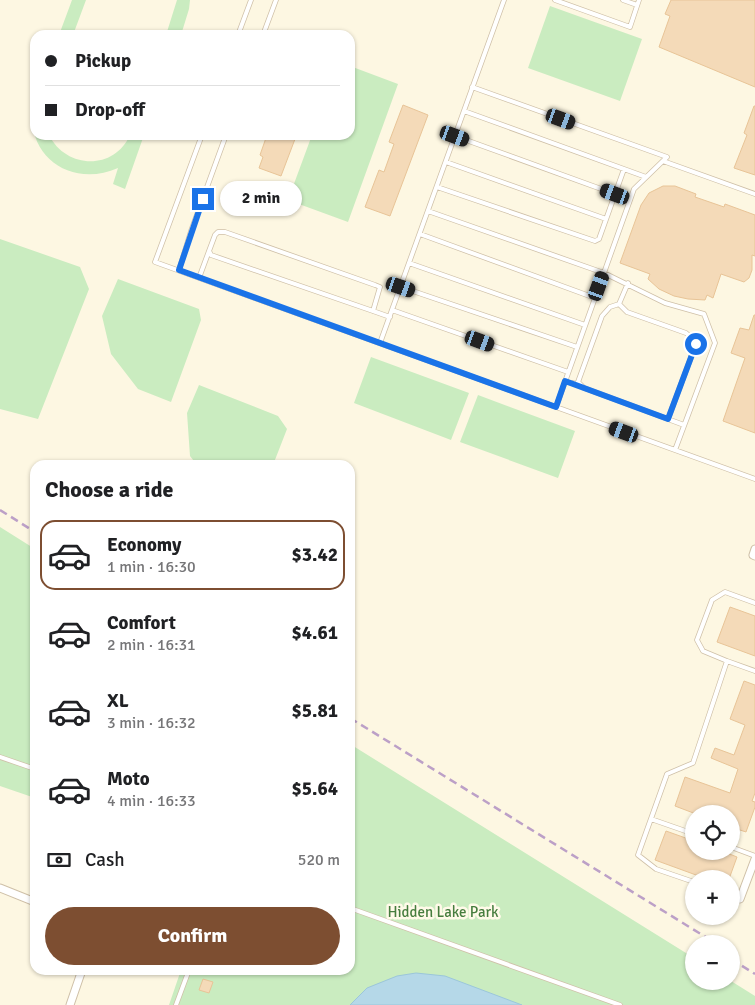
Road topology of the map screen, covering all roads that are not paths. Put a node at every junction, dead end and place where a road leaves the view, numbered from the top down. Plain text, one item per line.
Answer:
1 (251, 0) edge
2 (276, 0) edge
3 (504, 0) edge
4 (555, 0) edge
5 (623, 0) edge
6 (639, 0) edge
7 (637, 5) junction
8 (240, 30) edge
9 (265, 30) edge
10 (472, 87) junction
11 (464, 111) junction
12 (455, 136) junction
13 (200, 140) edge
14 (224, 140) edge
15 (664, 161) junction
16 (446, 162) junction
17 (624, 169) junction
18 (646, 177) junction
19 (437, 187) junction
20 (615, 194) junction
21 (755, 194) edge
22 (428, 211) junction
23 (606, 219) junction
24 (420, 234) junction
25 (209, 251) junction
26 (409, 263) junction
27 (179, 270) junction
28 (604, 273) junction
29 (199, 278) junction
30 (628, 283) junction
31 (401, 287) junction
32 (595, 298) junction
33 (619, 304) junction
34 (392, 310) junction
35 (373, 311) junction
36 (390, 317) junction
37 (585, 325) junction
38 (380, 343) junction
39 (577, 347) junction
40 (568, 372) junction
41 (565, 381) junction
42 (580, 385) junction
43 (556, 407) junction
44 (668, 419) junction
45 (684, 425) junction
46 (675, 450) junction
47 (755, 479) edge
48 (755, 549) edge
49 (755, 556) edge
50 (755, 603) edge
51 (727, 661) junction
52 (755, 670) edge
53 (0, 757) edge
54 (30, 767) edge
55 (651, 819) junction
56 (685, 831) edge
57 (740, 851) edge
58 (755, 857) edge
59 (685, 879) edge
60 (0, 888) edge
61 (740, 899) edge
62 (30, 900) edge
63 (355, 910) edge
64 (80, 975) edge
65 (187, 975) edge
66 (70, 1005) edge
67 (176, 1005) edge
68 (620, 1005) edge

1 - 8 lane
2 - 9 lane
3 - 10 lane
4 - 7 lane
5 - 7 lane
6 - 7 lane
10 - 11 lane
10 - 15 lane
11 - 12 lane
11 - 17 lane
12 - 16 lane
12 - 20 lane
13 - 27 lane
14 - 27 lane
15 - 18 lane
15 - 21 lane
16 - 19 lane
16 - 23 lane
17 - 18 lane
17 - 20 lane
18 - 28 lane
19 - 22 lane
19 - 23 lane
20 - 23 lane
22 - 24 lane
22 - 28 lane
24 - 26 lane
24 - 32 lane
25 - 29 lane
25 - 35 lane
25 - 35 lane
26 - 31 lane
26 - 37 lane
27 - 29 lane
28 - 30 lane
28 - 32 lane
29 - 38 lane
30 - 33 lane
30 - 45 lane
31 - 34 lane
31 - 39 lane
32 - 37 lane
33 - 42 lane
33 - 44 lane
34 - 36 lane
34 - 40 lane
35 - 36 lane
36 - 38 lane
37 - 39 lane
38 - 43 lane
39 - 40 lane
40 - 41 lane
41 - 42 lane
41 - 43 lane
42 - 44 lane
43 - 46 lane
44 - 45 lane
45 - 46 lane
46 - 47 lane
48 - 49 street
50 - 51 lane
51 - 52 lane
51 - 55 lane
53 - 54 lane
55 - 56 lane
55 - 59 lane
57 - 58 lane
58 - 61 street
60 - 62 street
63 - 68 lane
64 - 66 street
65 - 67 lane

